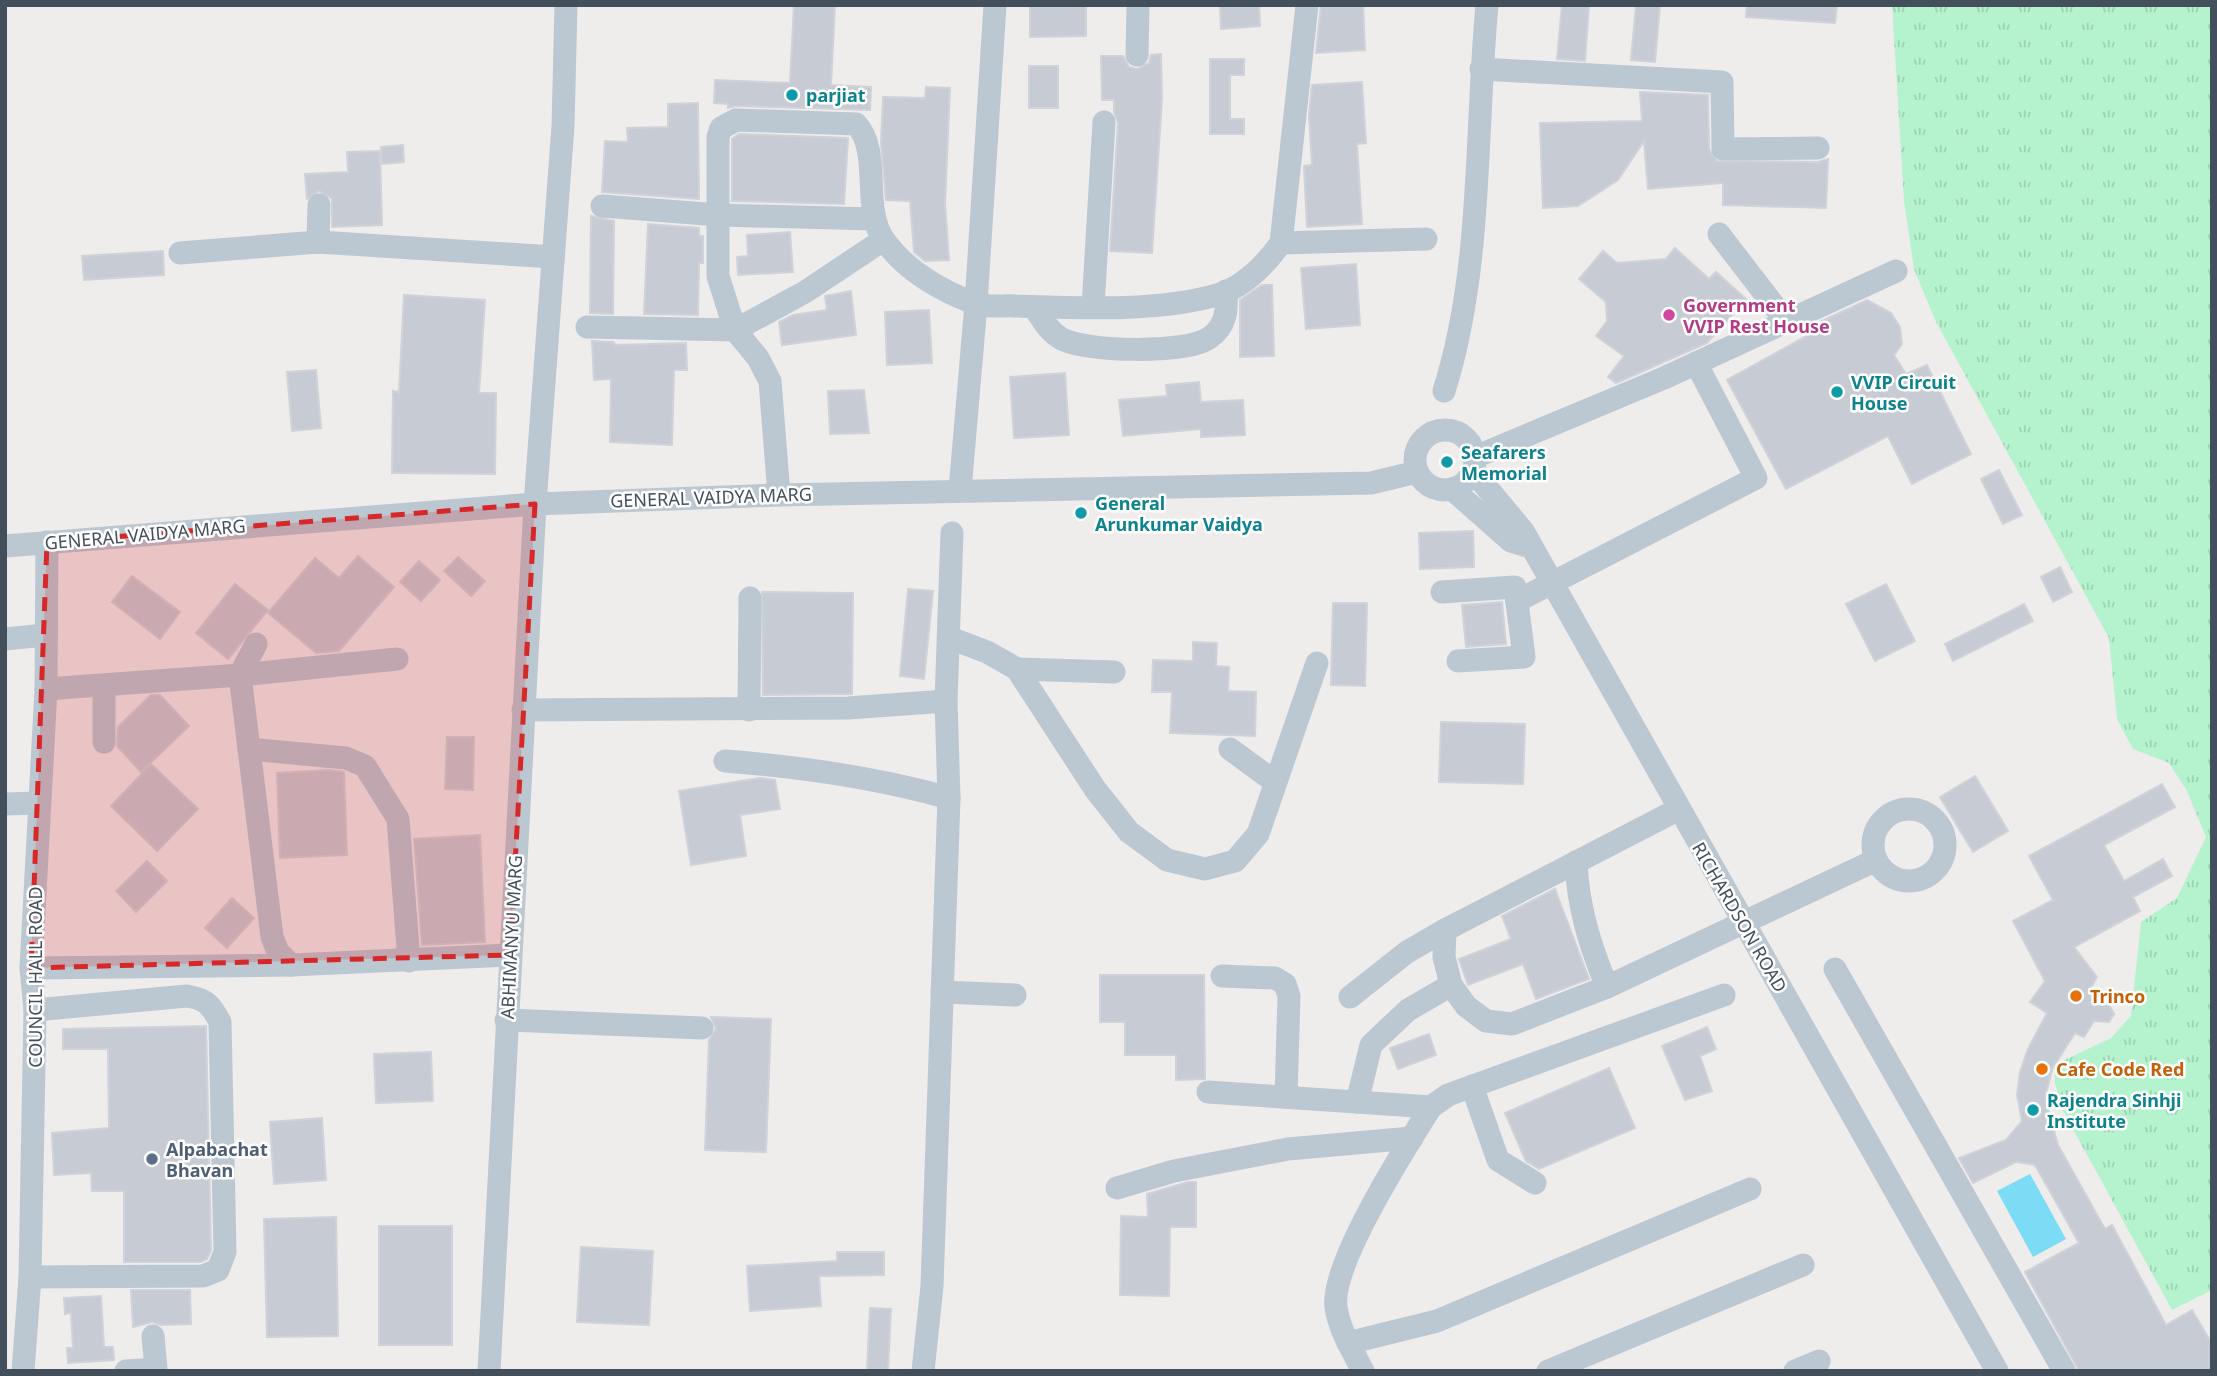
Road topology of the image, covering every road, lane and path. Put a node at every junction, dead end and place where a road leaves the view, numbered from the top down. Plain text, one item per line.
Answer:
1 (566, 5) edge
2 (995, 5) edge
3 (1138, 5) edge
4 (1307, 5) edge
5 (1487, 5) edge
6 (1137, 55) dead end
7 (1481, 69) junction
8 (1104, 122) dead end
9 (1818, 148) dead end
10 (319, 205) dead end
11 (602, 206) dead end
12 (719, 215) junction
13 (879, 229) junction
14 (1719, 234) dead end
15 (1426, 239) dead end
16 (318, 242) junction
17 (1281, 243) junction
18 (180, 253) dead end
19 (553, 257) junction
20 (1896, 271) dead end
21 (1226, 291) junction
22 (976, 304) junction
23 (1034, 307) junction
24 (1093, 307) junction
25 (1785, 320) junction
26 (587, 327) dead end
27 (736, 330) junction
28 (1696, 363) junction
29 (1444, 391) dead end
30 (1474, 464) junction
31 (1417, 472) junction
32 (1452, 489) junction
33 (960, 490) junction
34 (779, 495) junction
35 (535, 504) junction
36 (952, 533) dead end
37 (47, 542) junction
38 (5, 546) edge
39 (1530, 547) junction
40 (1551, 584) junction
41 (1442, 592) dead end
42 (750, 597) dead end
43 (1517, 601) junction
44 (46, 635) junction
45 (950, 638) junction
46 (5, 639) edge
47 (256, 644) dead end
48 (397, 659) dead end
49 (1458, 661) dead end
50 (1317, 663) dead end
51 (1017, 669) junction
52 (1114, 672) dead end
53 (240, 675) junction
54 (104, 686) junction
55 (46, 689) junction
56 (946, 701) junction
57 (523, 710) junction
58 (750, 710) junction
59 (104, 742) dead end
60 (249, 749) junction
61 (1230, 750) dead end
62 (725, 761) dead end
63 (1275, 782) junction
64 (949, 798) junction
65 (39, 803) junction
66 (5, 804) edge
67 (1679, 809) junction
68 (1876, 860) dead end
69 (1576, 862) junction
70 (1742, 921) junction
71 (1445, 930) junction
72 (510, 955) junction
73 (409, 961) junction
74 (291, 965) junction
75 (31, 968) junction
76 (1835, 969) dead end
77 (1222, 976) dead end
78 (1451, 985) junction
79 (1606, 987) junction
80 (942, 992) junction
81 (1015, 995) dead end
82 (1724, 995) dead end
83 (1350, 997) dead end
84 (35, 1010) junction
85 (506, 1020) junction
86 (702, 1028) dead end
87 (1472, 1086) junction
88 (1208, 1093) dead end
89 (1286, 1097) junction
90 (1357, 1102) junction
91 (1431, 1107) junction
92 (1412, 1138) junction
93 (1535, 1183) dead end
94 (1117, 1188) dead end
95 (1750, 1189) dead end
96 (1803, 1265) dead end
97 (30, 1277) junction
98 (153, 1336) dead end
99 (1348, 1343) junction
100 (1819, 1361) dead end
101 (23, 1371) edge
102 (126, 1371) edge
103 (489, 1371) edge
104 (923, 1371) edge
105 (1363, 1371) edge
106 (1548, 1371) edge
107 (1795, 1371) edge
108 (1997, 1371) edge
109 (2064, 1371) edge

1 - 19 street, ABHIMANYU MARG
2 - 22 street
3 - 6 street
4 - 17 street
5 - 7 street
7 - 9 street
7 - 29 street
8 - 24 street
10 - 16 street
11 - 12 street
12 - 13 street
12 - 13 street
12 - 27 street
13 - 22 street
13 - 27 street
14 - 25 street
15 - 17 street
16 - 18 street
16 - 19 street
17 - 21 street
19 - 35 street, ABHIMANYU MARG
20 - 25 street
21 - 23 street
21 - 24 street
22 - 23 street
22 - 33 street
23 - 24 street
25 - 28 street
26 - 27 street
27 - 34 street
28 - 30 street
28 - 40 street
30 - 31 street
30 - 32 street
30 - 39 street, RICHARDSON ROAD
31 - 32 street
31 - 33 street, GENERAL VAIDYA MARG
32 - 39 street
33 - 34 street, GENERAL VAIDYA MARG
34 - 35 street, GENERAL VAIDYA MARG
35 - 37 street, GENERAL VAIDYA MARG
35 - 57 street, ABHIMANYU MARG
36 - 45 street
37 - 38 street, GENERAL VAIDYA MARG
37 - 44 street, COUNCIL HALL ROAD
39 - 40 street, RICHARDSON ROAD
40 - 43 street
40 - 67 street, RICHARDSON ROAD
41 - 43 street
42 - 58 street
43 - 49 street
44 - 46 street
44 - 55 street, COUNCIL HALL ROAD
45 - 51 street
45 - 56 street
47 - 53 street
48 - 53 street
50 - 63 street
51 - 52 street
51 - 63 street
53 - 54 street
53 - 60 street
54 - 55 street
54 - 59 street
55 - 65 street, COUNCIL HALL ROAD
56 - 58 street
56 - 64 street
57 - 58 street
57 - 72 street, ABHIMANYU MARG
60 - 73 street
60 - 74 street
61 - 63 street
62 - 64 street
64 - 80 street
65 - 66 street
65 - 75 street, COUNCIL HALL ROAD
67 - 69 street
67 - 70 street, RICHARDSON ROAD
68 - 70 street
69 - 71 street
69 - 79 street
70 - 79 street
70 - 108 street, RICHARDSON ROAD
71 - 78 street
71 - 83 street
72 - 73 street
72 - 85 street, ABHIMANYU MARG
73 - 74 street
74 - 75 street
75 - 84 street, COUNCIL HALL ROAD
76 - 109 street
77 - 89 street
78 - 79 street
78 - 90 street
80 - 81 street
80 - 104 street
82 - 87 street
84 - 97 street, COUNCIL HALL ROAD
84 - 97 street
85 - 86 street
85 - 103 street, ABHIMANYU MARG
87 - 91 street
87 - 93 street
88 - 89 street
89 - 90 street
90 - 91 street
91 - 92 street
92 - 94 street
92 - 99 street
95 - 99 street
96 - 106 street
97 - 101 street, COUNCIL HALL ROAD
98 - 102 street
99 - 105 street
100 - 107 street

